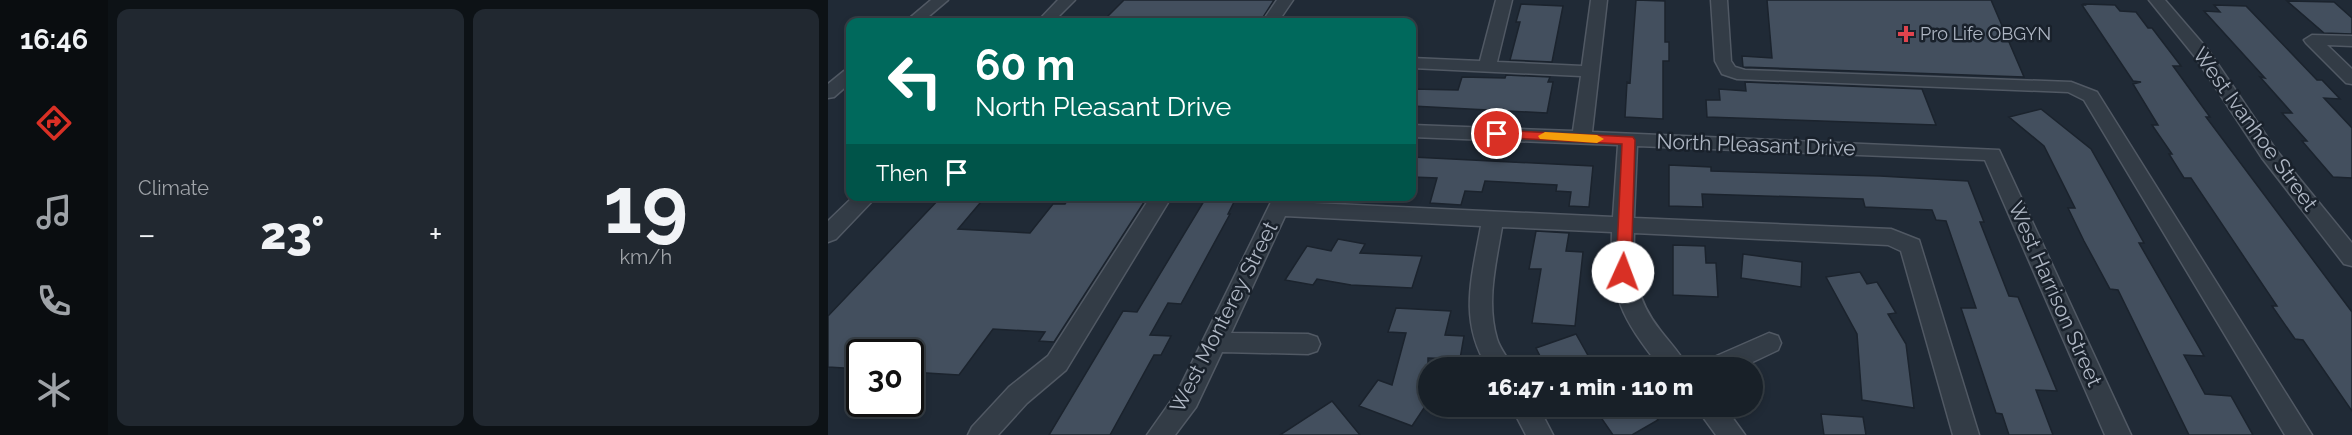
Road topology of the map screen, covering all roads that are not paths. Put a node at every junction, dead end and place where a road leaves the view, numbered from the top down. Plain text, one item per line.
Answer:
1 (940, 0) edge
2 (1067, 0) edge
3 (1285, 0) edge
4 (1504, 0) edge
5 (1599, 0) edge
6 (1719, 0) edge
7 (2157, 0) edge
8 (918, 18) edge
9 (1049, 18) edge
10 (1273, 18) edge
11 (2352, 41) edge
12 (1416, 63) edge
13 (1487, 66) junction
14 (1590, 70) junction
15 (846, 78) edge
16 (2352, 79) edge
17 (828, 93) edge
18 (1416, 130) edge
19 (1582, 138) junction
20 (1628, 140) junction
21 (1992, 154) joint
22 (862, 201) edge
23 (1159, 201) edge
24 (1282, 203) edge
25 (1493, 219) junction
26 (1625, 224) junction
27 (828, 234) edge
28 (2352, 258) edge
29 (1215, 342) junction
30 (1769, 343) dead end
31 (1308, 344) dead end
32 (1495, 357) edge
33 (1667, 357) edge
34 (1738, 357) edge
35 (1528, 417) edge
36 (1717, 417) edge
37 (1534, 433) edge
38 (981, 435) edge
39 (1161, 435) edge
40 (1732, 435) edge
41 (1966, 435) edge
42 (2118, 435) edge
43 (2299, 435) edge

1 - 8 street
2 - 9 street
3 - 10 street
4 - 13 street
5 - 14 street
6 - 43 street
7 - 28 street, West Ivanhoe Street
11 - 16 street
12 - 13 street
13 - 14 street
14 - 19 street
15 - 17 street
18 - 19 street, North Pleasant Drive
19 - 20 street, North Pleasant Drive
20 - 21 street, North Pleasant Drive
20 - 26 street
21 - 42 street, West Harrison Street
22 - 27 street
23 - 38 street
24 - 25 street
24 - 29 street, West Monterey Street
25 - 26 street
25 - 32 street
26 - 33 street
26 - 41 street
29 - 31 street
29 - 39 street, West Monterey Street
30 - 34 street
35 - 37 street
36 - 40 street

